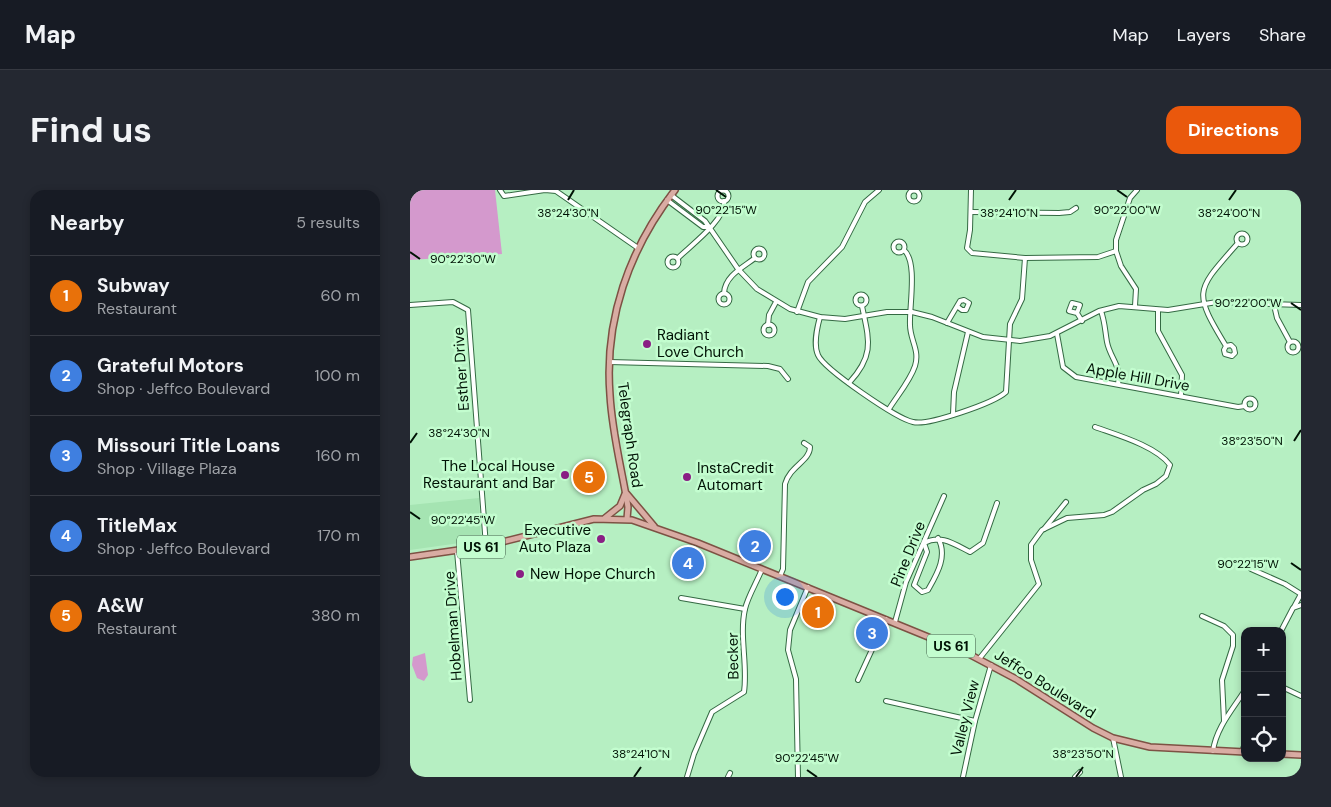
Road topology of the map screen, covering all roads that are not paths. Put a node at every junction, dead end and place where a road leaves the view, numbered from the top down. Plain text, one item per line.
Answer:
1 (500, 190) edge
2 (880, 190) edge
3 (903, 190) edge
4 (971, 190) edge
5 (1138, 190) edge
6 (910, 193) dead end
7 (671, 195) edge
8 (724, 201) dead end
9 (1076, 208) dead end
10 (971, 212) junction
11 (708, 228) junction
12 (1238, 243) dead end
13 (638, 248) junction
14 (904, 250) dead end
15 (1116, 251) junction
16 (678, 258) dead end
17 (755, 258) dead end
18 (1025, 258) junction
19 (739, 270) junction
20 (724, 293) dead end
21 (776, 302) junction
22 (1203, 304) junction
23 (410, 305) edge
24 (1274, 305) junction
25 (1301, 305) edge
26 (862, 306) dead end
27 (1135, 306) junction
28 (958, 307) dead end
29 (1158, 310) junction
30 (1101, 311) junction
31 (797, 312) junction
32 (912, 312) junction
33 (1077, 313) dead end
34 (864, 316) junction
35 (820, 317) junction
36 (1082, 321) junction
37 (947, 323) junction
38 (768, 325) dead end
39 (968, 332) junction
40 (1057, 334) junction
41 (1009, 341) junction
42 (1290, 342) dead end
43 (1226, 346) dead end
44 (609, 362) junction
45 (788, 379) dead end
46 (849, 383) junction
47 (1118, 384) junction
48 (1181, 396) junction
49 (1245, 406) dead end
50 (889, 409) junction
51 (953, 414) junction
52 (1094, 427) dead end
53 (804, 442) dead end
54 (626, 492) junction
55 (944, 496) dead end
56 (1066, 502) dead end
57 (997, 503) dead end
58 (604, 519) junction
59 (628, 520) junction
60 (654, 526) junction
61 (1042, 530) junction
62 (938, 538) junction
63 (924, 543) junction
64 (486, 546) junction
65 (458, 551) junction
66 (410, 557) edge
67 (762, 569) junction
68 (1251, 569) dead end
69 (780, 576) junction
70 (808, 587) junction
71 (1301, 594) edge
72 (681, 598) dead end
73 (1301, 605) edge
74 (1293, 608) junction
75 (745, 609) junction
76 (1202, 616) dead end
77 (886, 619) junction
78 (895, 622) junction
79 (1283, 627) edge
80 (979, 659) junction
81 (991, 665) junction
82 (858, 680) dead end
83 (1286, 689) edge
84 (1241, 696) edge
85 (1301, 696) edge
86 (470, 700) dead end
87 (886, 701) dead end
88 (975, 721) junction
89 (1224, 721) junction
90 (1113, 738) junction
91 (1213, 751) junction
92 (1241, 752) edge
93 (1286, 754) edge
94 (1301, 755) edge
95 (1080, 772) dead end
96 (687, 777) edge
97 (798, 777) edge
98 (963, 777) edge
99 (1075, 777) edge
100 (1120, 777) edge

1 - 13 street
2 - 31 street
3 - 6 street
4 - 10 street
5 - 15 street
7 - 11 street
7 - 13 main road, Telegraph Road
8 - 11 street
9 - 10 street
10 - 18 street
11 - 16 street
11 - 19 street
12 - 22 street
13 - 44 main road, Telegraph Road
14 - 32 street
15 - 18 street
15 - 27 street
17 - 19 street
18 - 41 street
19 - 20 street
19 - 21 street
21 - 31 street
21 - 38 street
22 - 24 street
22 - 29 street
22 - 43 street
23 - 64 street, Esther Drive
24 - 25 street
24 - 42 street
26 - 34 street
27 - 29 street
27 - 30 street
28 - 37 street
29 - 48 street
30 - 36 street
30 - 47 street
31 - 35 street
32 - 34 street
32 - 37 street
32 - 50 street
33 - 36 street
34 - 35 street
34 - 46 street
35 - 46 street
36 - 40 street
37 - 39 street
39 - 41 street
39 - 51 street
40 - 41 street
40 - 47 street, Apple Hill Drive
41 - 51 street
44 - 45 street
44 - 54 main road, Telegraph Road
46 - 50 street
47 - 48 street, Apple Hill Drive
48 - 49 street, Apple Hill Drive
50 - 51 street
52 - 61 street
53 - 69 street
54 - 58 main road
54 - 59 main road, Telegraph Road
54 - 60 main road
55 - 63 street, Pine Drive
56 - 61 street
57 - 62 street
58 - 59 main road, Jeffco Boulevard / US 61
58 - 64 main road, Jeffco Boulevard / US 61
59 - 60 main road, Jeffco Boulevard / US 61
60 - 67 main road, Jeffco Boulevard / US 61
61 - 80 street
62 - 63 street
62 - 63 street
63 - 78 street, Pine Drive
64 - 65 main road, Jeffco Boulevard / US 61
65 - 66 main road, Jeffco Boulevard / US 61
65 - 86 street, Hobelman Drive
67 - 69 main road, Jeffco Boulevard / US 61
67 - 75 street, Becker
68 - 71 street
69 - 70 main road, Jeffco Boulevard / US 61
70 - 77 main road, Jeffco Boulevard / US 61
70 - 97 street
71 - 74 street
72 - 75 street
73 - 74 street
74 - 79 street
75 - 96 street, Becker
76 - 89 street
77 - 78 main road, Jeffco Boulevard / US 61
77 - 82 street
78 - 80 main road, Jeffco Boulevard / US 61
80 - 81 main road, Jeffco Boulevard / US 61
81 - 88 street, Valley View
81 - 90 main road, Jeffco Boulevard / US 61
83 - 85 street
84 - 89 street
87 - 88 street
88 - 98 street, Valley View
89 - 91 street
90 - 91 main road, Jeffco Boulevard / US 61
90 - 100 street
91 - 92 main road, Jeffco Boulevard / US 61
93 - 94 main road
95 - 99 street

